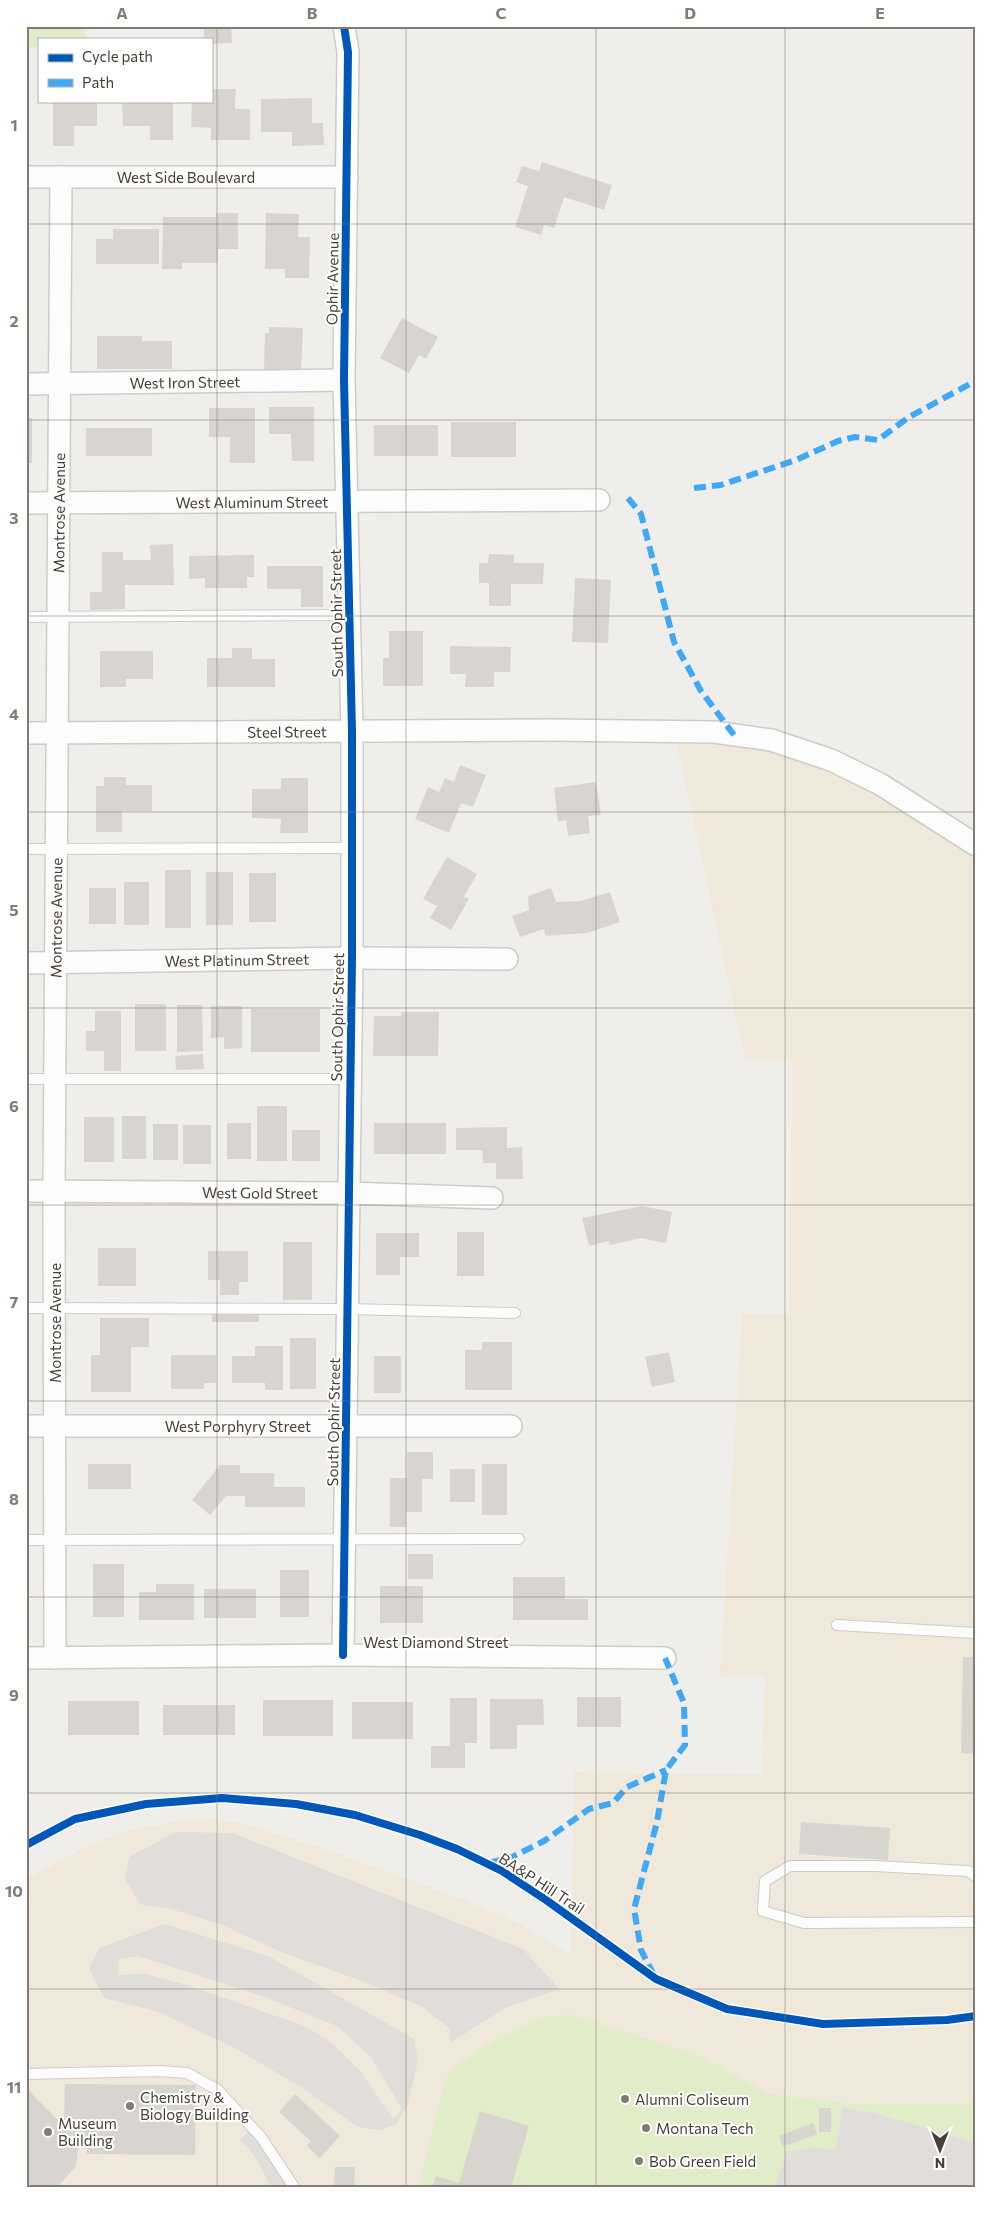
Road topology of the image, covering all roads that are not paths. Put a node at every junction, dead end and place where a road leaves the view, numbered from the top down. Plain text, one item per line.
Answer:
1 (344, 26) edge
2 (26, 177) edge
3 (61, 178) junction
4 (347, 178) junction
5 (344, 380) junction
6 (26, 384) edge
7 (58, 385) junction
8 (599, 500) dead end
9 (347, 501) junction
10 (26, 503) edge
11 (59, 504) junction
12 (350, 615) junction
13 (26, 617) edge
14 (58, 617) junction
15 (352, 732) junction
16 (26, 733) edge
17 (57, 734) junction
18 (976, 845) edge
19 (352, 848) junction
20 (26, 849) edge
21 (57, 849) junction
22 (352, 958) junction
23 (507, 959) dead end
24 (26, 963) edge
25 (56, 963) junction
26 (350, 1078) junction
27 (26, 1079) edge
28 (55, 1079) junction
29 (26, 1191) edge
30 (54, 1191) junction
31 (348, 1193) junction
32 (492, 1198) dead end
33 (26, 1308) edge
34 (54, 1308) junction
35 (348, 1309) junction
36 (515, 1313) dead end
37 (347, 1424) junction
38 (26, 1426) edge
39 (55, 1426) junction
40 (510, 1426) dead end
41 (345, 1539) junction
42 (519, 1539) dead end
43 (26, 1540) edge
44 (55, 1540) junction
45 (837, 1624) dead end
46 (976, 1633) edge
47 (342, 1655) junction
48 (26, 1658) edge
49 (55, 1658) junction
50 (665, 1658) dead end
51 (976, 1877) edge
52 (976, 1922) edge
53 (26, 2074) edge
54 (294, 2187) edge

1 - 4 street, Ophir Avenue
2 - 3 street, West Side Boulevard
3 - 4 street, West Side Boulevard
3 - 7 street, Montrose Avenue
4 - 5 street, Ophir Avenue
5 - 7 street, West Iron Street
5 - 9 street, South Ophir Street
6 - 7 street, West Iron Street
7 - 11 street, Montrose Avenue
8 - 9 street, West Aluminum Street
9 - 11 street, West Aluminum Street
9 - 12 street, South Ophir Street
10 - 11 street, West Aluminum Street
11 - 14 street, Montrose Avenue
12 - 14 lane
12 - 15 street, South Ophir Street
13 - 14 lane
14 - 17 street, Montrose Avenue
15 - 17 street, Steel Street
15 - 18 street, Steel Street
15 - 19 street, South Ophir Street
16 - 17 street, Steel Street
17 - 21 street, Montrose Avenue
19 - 21 lane
19 - 22 street, South Ophir Street
20 - 21 lane
21 - 25 street, Montrose Avenue
22 - 23 street, West Platinum Street
22 - 25 street, West Platinum Street
22 - 26 street, South Ophir Street
24 - 25 street, West Platinum Street
25 - 28 street, Montrose Avenue
26 - 28 lane
26 - 31 street, South Ophir Street
27 - 28 lane
28 - 30 street, Montrose Avenue
29 - 30 street, West Gold Street
30 - 31 street, West Gold Street
30 - 34 street, Montrose Avenue
31 - 32 street, West Gold Street
31 - 35 street, South Ophir Street
33 - 34 lane
34 - 35 lane
34 - 39 street, Montrose Avenue
35 - 36 lane
35 - 37 street, South Ophir Street
37 - 39 street, West Porphyry Street
37 - 40 street, West Porphyry Street
37 - 41 street, South Ophir Street
38 - 39 street, West Porphyry Street
39 - 44 street, Montrose Avenue
41 - 42 lane
41 - 44 lane
41 - 47 street, South Ophir Street
43 - 44 lane
44 - 49 street, Montrose Avenue
45 - 46 lane
47 - 49 street, West Diamond Street
47 - 50 street, West Diamond Street
48 - 49 street, West Diamond Street
51 - 52 lane
53 - 54 lane

